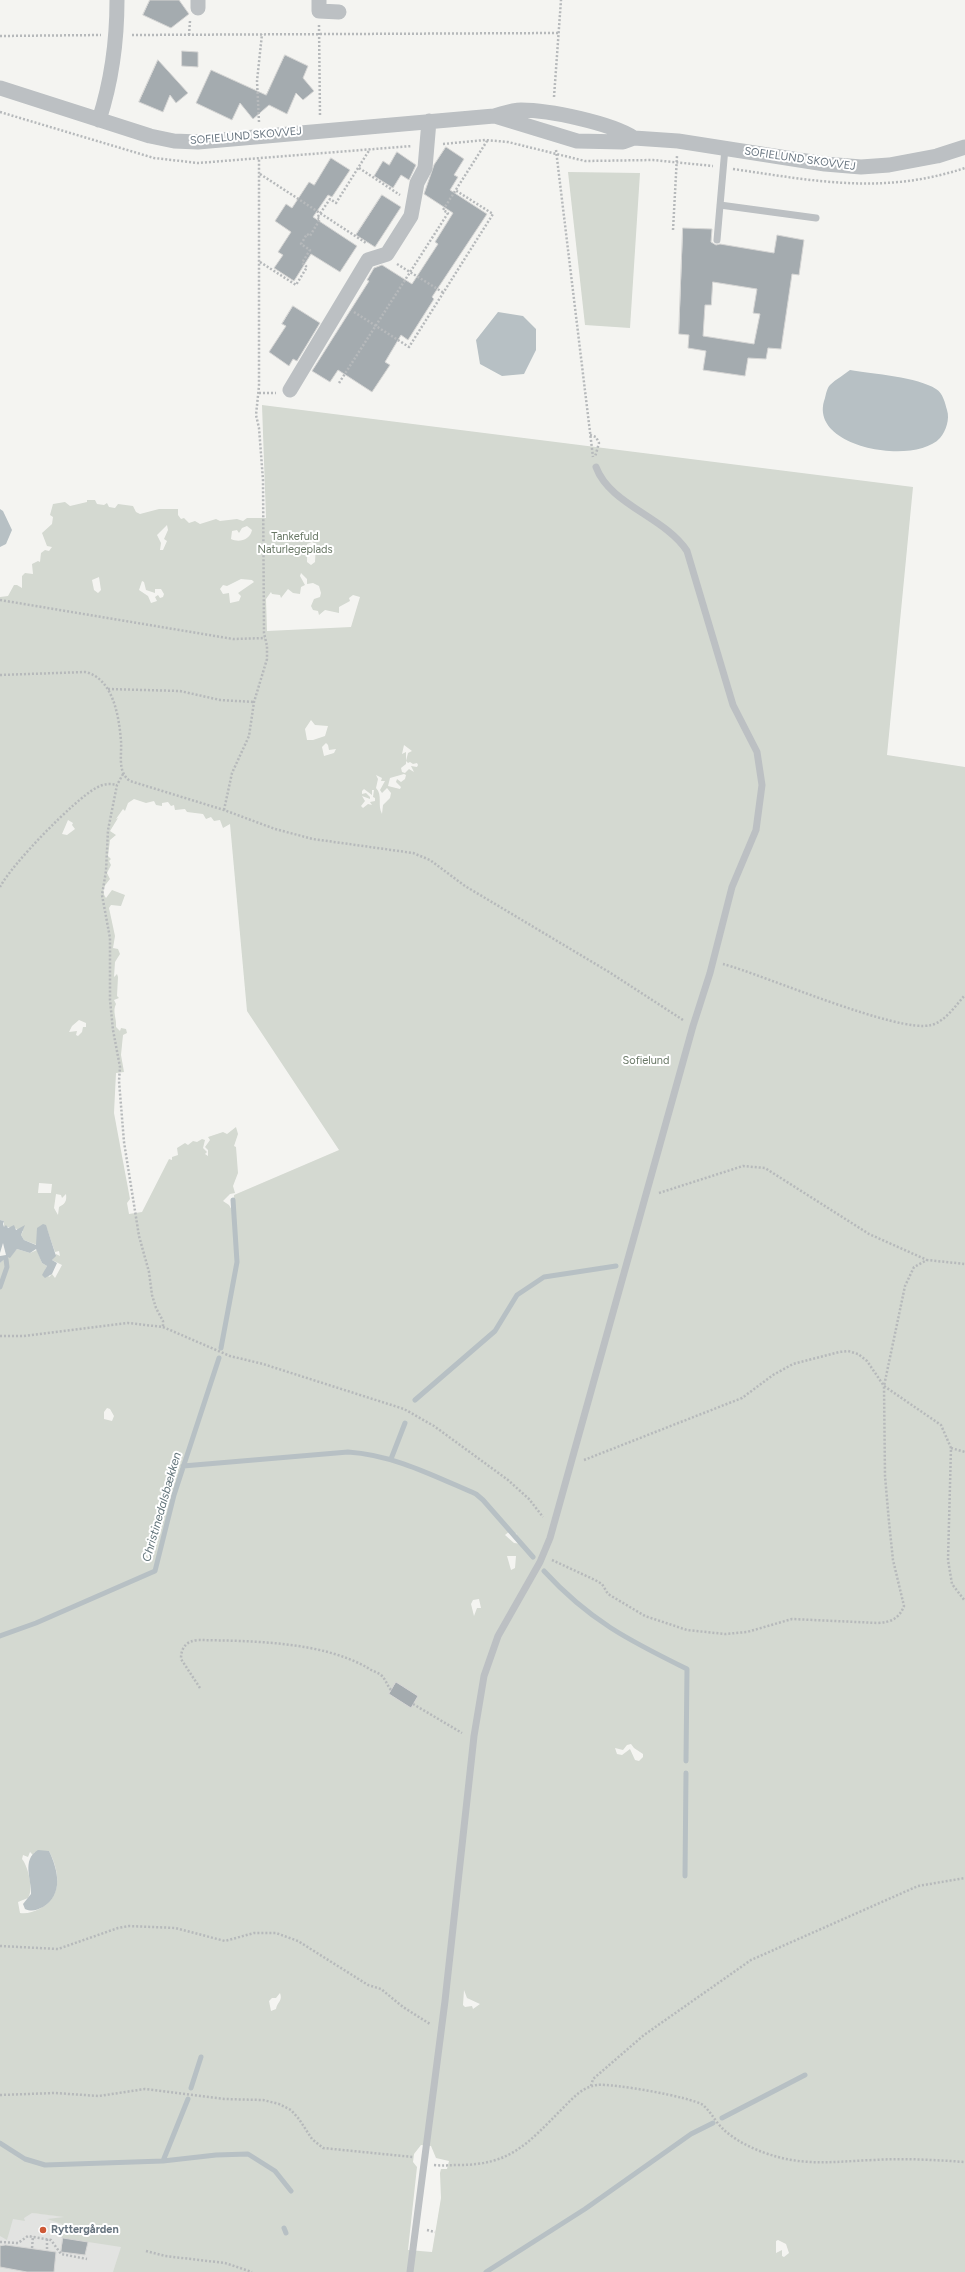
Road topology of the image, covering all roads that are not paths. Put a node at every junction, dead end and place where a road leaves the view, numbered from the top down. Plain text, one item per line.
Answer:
1 (117, 0) edge
2 (319, 5) edge
3 (339, 12) dead end
4 (0, 88) edge
5 (494, 116) junction
6 (99, 120) junction
7 (429, 121) junction
8 (634, 138) junction
9 (965, 147) edge
10 (725, 148) junction
11 (720, 205) junction
12 (816, 218) dead end
13 (717, 240) dead end
14 (290, 390) dead end
15 (596, 467) road end
16 (410, 2272) edge

1 - 6 street
2 - 3 street
4 - 6 street, SOFIELUND SKOVVEJ
5 - 7 street, SOFIELUND SKOVVEJ
5 - 8 street, SOFIELUND SKOVVEJ
5 - 8 street, SOFIELUND SKOVVEJ
6 - 7 street, SOFIELUND SKOVVEJ
7 - 14 street
8 - 10 street, SOFIELUND SKOVVEJ
9 - 10 street, SOFIELUND SKOVVEJ
10 - 11 lane
11 - 12 lane
11 - 13 lane
15 - 16 lane

